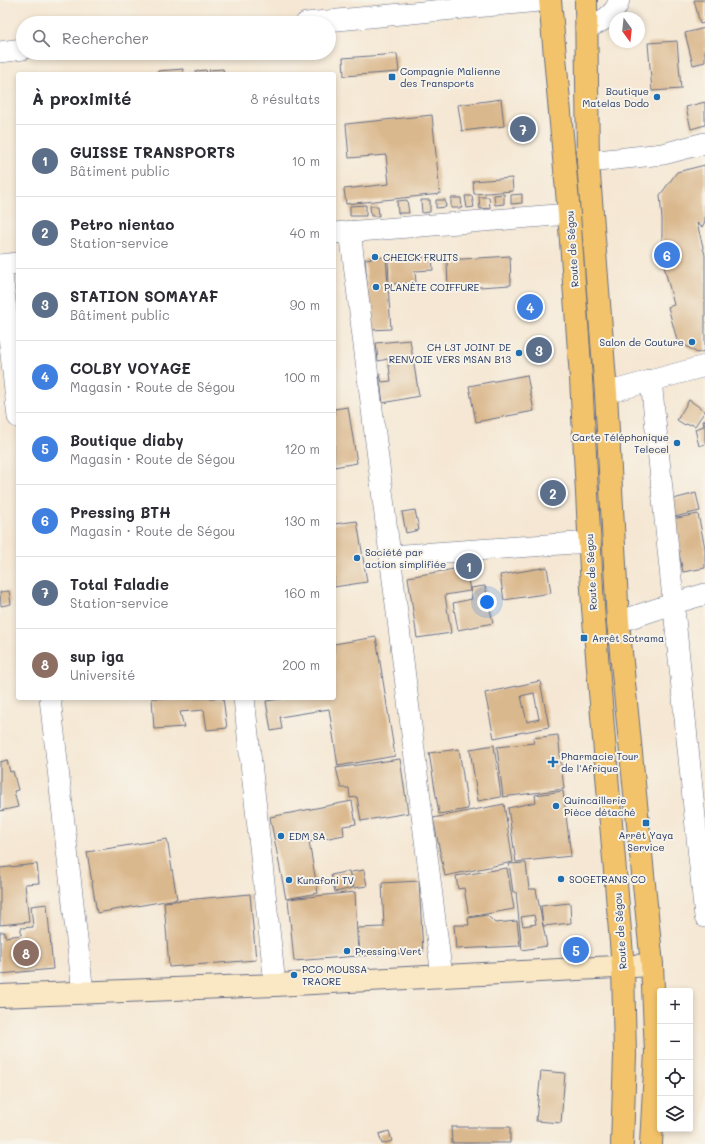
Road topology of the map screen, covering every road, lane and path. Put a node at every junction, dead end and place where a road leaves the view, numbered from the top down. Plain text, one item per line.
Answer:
1 (550, 0) edge
2 (586, 0) edge
3 (619, 0) edge
4 (336, 20) edge
5 (586, 30) junction
6 (16, 51) edge
7 (0, 52) edge
8 (705, 143) edge
9 (588, 162) junction
10 (569, 214) junction
11 (342, 232) edge
12 (6, 264) edge
13 (705, 366) edge
14 (651, 380) junction
15 (16, 392) edge
16 (606, 392) junction
17 (590, 542) junction
18 (390, 556) junction
19 (705, 594) edge
20 (675, 603) junction
21 (618, 622) junction
22 (50, 700) edge
23 (244, 700) edge
24 (701, 830) edge
25 (705, 917) edge
26 (652, 966) junction
27 (623, 967) junction
28 (442, 977) junction
29 (275, 985) junction
30 (83, 993) junction
31 (0, 996) edge
32 (622, 1144) edge
33 (651, 1144) edge

1 - 4 street
1 - 10 highway, Route de Ségou
2 - 5 highway
3 - 5 street
5 - 9 highway
6 - 7 street
8 - 9 street
9 - 16 highway
10 - 11 street
10 - 17 highway, Route de Ségou
11 - 18 street
12 - 15 street
13 - 14 street
14 - 16 street
14 - 20 street
16 - 21 highway
17 - 18 street
17 - 27 highway, Route de Ségou
18 - 28 street
19 - 20 street
20 - 21 street
20 - 24 street
21 - 26 highway
22 - 30 street
23 - 29 street
24 - 25 street
26 - 27 street
26 - 33 highway
27 - 28 street
27 - 32 highway, Route de Ségou
28 - 29 street
29 - 30 street
30 - 31 street

